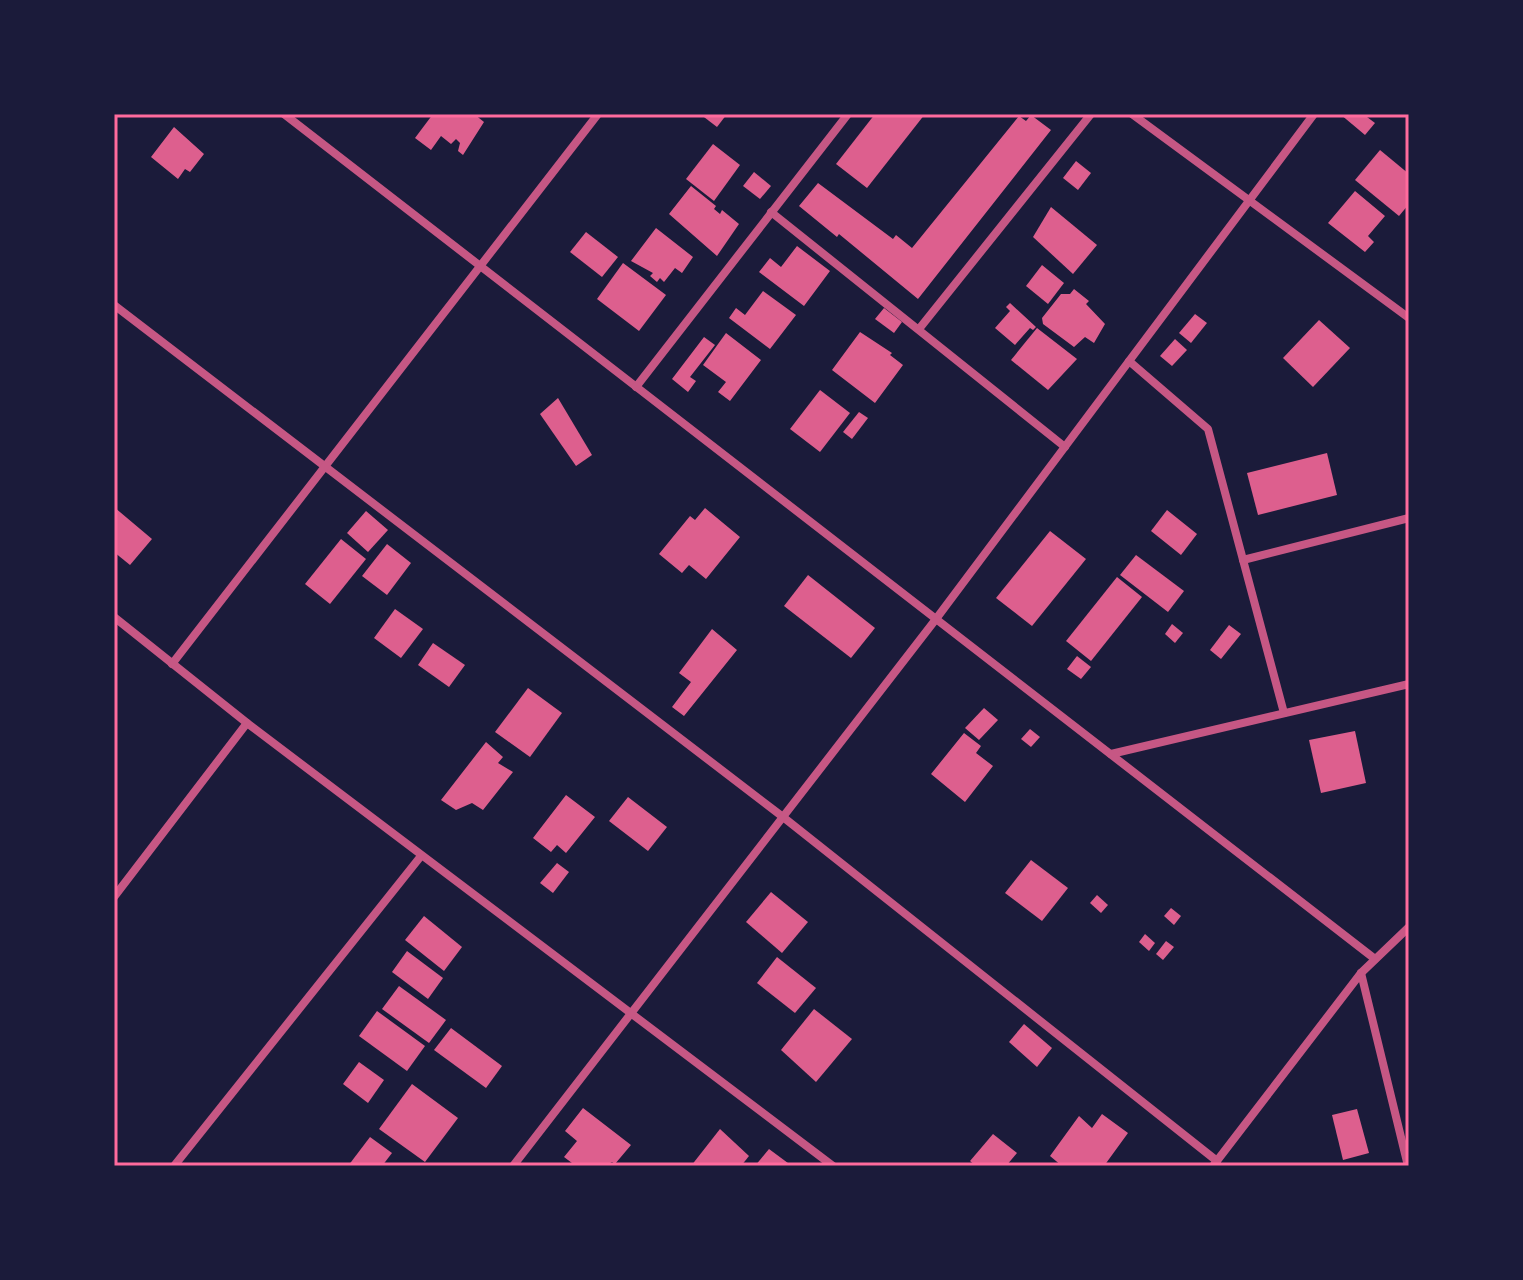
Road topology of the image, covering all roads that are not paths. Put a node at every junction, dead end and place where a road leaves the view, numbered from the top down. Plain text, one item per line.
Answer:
1 (284, 114) edge
2 (598, 114) edge
3 (848, 114) edge
4 (1091, 114) edge
5 (1132, 114) edge
6 (1314, 114) edge
7 (1250, 200) junction
8 (771, 212) junction
9 (480, 266) junction
10 (114, 305) edge
11 (1409, 318) edge
12 (919, 329) junction
13 (1129, 361) junction
14 (636, 387) junction
15 (1065, 447) junction
16 (323, 468) junction
17 (1409, 518) edge
18 (1243, 560) junction
19 (114, 617) edge
20 (936, 619) junction
21 (172, 664) junction
22 (1409, 684) edge
23 (1284, 713) junction
24 (247, 723) junction
25 (1111, 754) junction
26 (783, 817) junction
27 (421, 856) junction
28 (115, 895) edge
29 (1409, 927) edge
30 (1375, 959) junction
31 (1361, 973) junction
32 (632, 1014) junction
33 (1215, 1163) edge
34 (174, 1166) edge
35 (513, 1166) edge
36 (833, 1166) edge
37 (1408, 1166) edge

1 - 9 street
2 - 9 street
3 - 8 street
4 - 12 street
5 - 7 street
6 - 7 street
7 - 11 street
7 - 13 street
8 - 12 street
8 - 14 street
9 - 14 street
9 - 16 street
10 - 16 street
12 - 15 street
13 - 15 street
13 - 18 street
14 - 20 street
15 - 20 street
16 - 21 street
16 - 26 street
17 - 18 street
18 - 23 street
19 - 21 street
20 - 25 street
20 - 26 street
21 - 24 street
22 - 23 street
23 - 25 street
24 - 27 street
24 - 28 street
25 - 30 street
26 - 32 street
26 - 33 street
27 - 32 street
27 - 34 street
29 - 30 street
30 - 31 street
31 - 33 street
31 - 37 street
32 - 35 street
32 - 36 street

